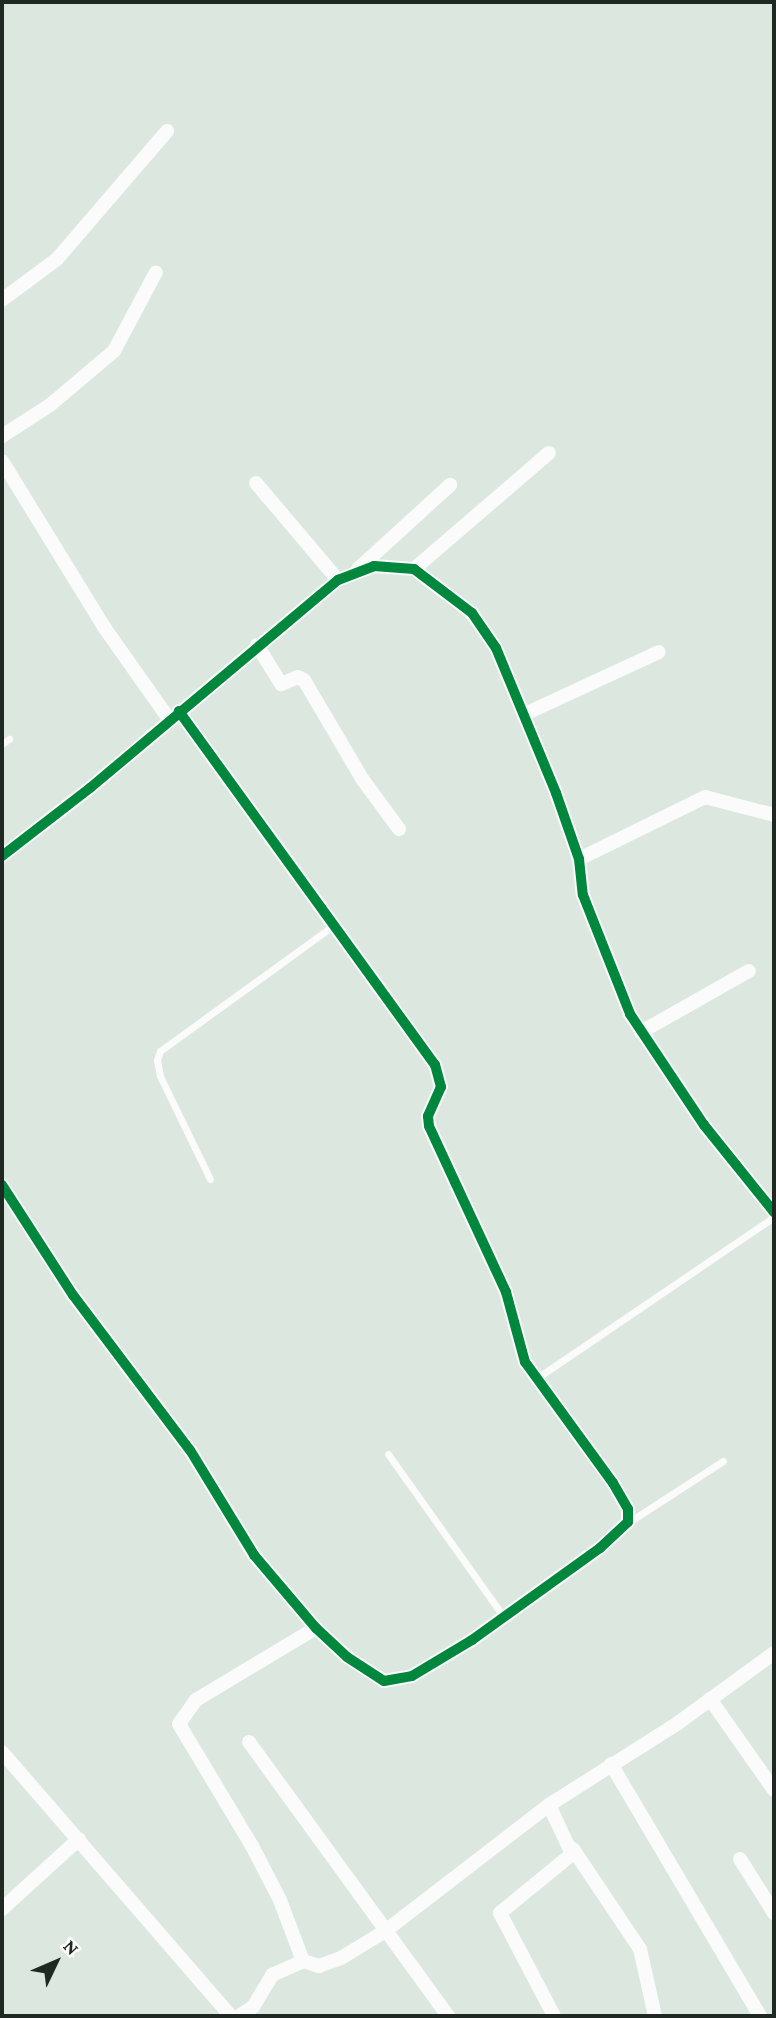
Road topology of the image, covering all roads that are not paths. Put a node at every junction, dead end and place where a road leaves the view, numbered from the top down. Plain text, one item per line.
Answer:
1 (167, 131) dead end
2 (156, 272) dead end
3 (2, 300) edge
4 (2, 436) edge
5 (549, 453) dead end
6 (2, 461) edge
7 (257, 483) dead end
8 (450, 485) dead end
9 (414, 569) junction
10 (355, 572) junction
11 (338, 580) junction
12 (257, 645) junction
13 (659, 652) dead end
14 (527, 713) junction
15 (174, 715) junction
16 (9, 739) dead end
17 (2, 744) edge
18 (774, 815) edge
19 (399, 829) dead end
20 (2, 856) edge
21 (579, 859) junction
22 (331, 927) junction
23 (749, 971) dead end
24 (641, 1032) junction
25 (210, 1179) dead end
26 (2, 1185) edge
27 (774, 1215) edge
28 (537, 1378) junction
29 (388, 1454) dead end
30 (723, 1461) dead end
31 (628, 1522) junction
32 (503, 1617) junction
33 (316, 1628) junction
34 (774, 1653) edge
35 (710, 1699) junction
36 (249, 1742) dead end
37 (2, 1752) edge
38 (611, 1764) junction
39 (774, 1790) edge
40 (549, 1805) junction
41 (79, 1839) junction
42 (573, 1849) junction
43 (740, 1859) dead end
44 (2, 1909) edge
45 (774, 1913) edge
46 (384, 1932) junction
47 (303, 1961) junction
48 (231, 2016) edge
49 (239, 2016) edge
50 (447, 2016) edge
51 (554, 2016) edge
52 (655, 2016) edge
53 (760, 2016) edge

1 - 3 street
2 - 4 street
5 - 9 street
6 - 15 street
7 - 11 street
8 - 10 street
9 - 10 street
9 - 14 street
10 - 11 street
11 - 12 street
12 - 15 street
12 - 19 street
13 - 14 street
14 - 21 street
15 - 20 street
15 - 22 street
16 - 17 lane
18 - 21 street
21 - 24 street
22 - 25 lane
22 - 28 street
23 - 24 street
24 - 27 street
26 - 33 street
27 - 28 lane
28 - 31 street
29 - 32 lane
30 - 31 lane
31 - 32 street
32 - 33 street
33 - 47 street
34 - 35 street
35 - 38 street
35 - 39 street
36 - 46 street
37 - 41 street
38 - 40 street
38 - 53 street
40 - 42 street
40 - 46 street
41 - 44 street
41 - 48 street
42 - 51 street
42 - 52 street
43 - 45 street
46 - 47 street
46 - 50 street
47 - 49 street

